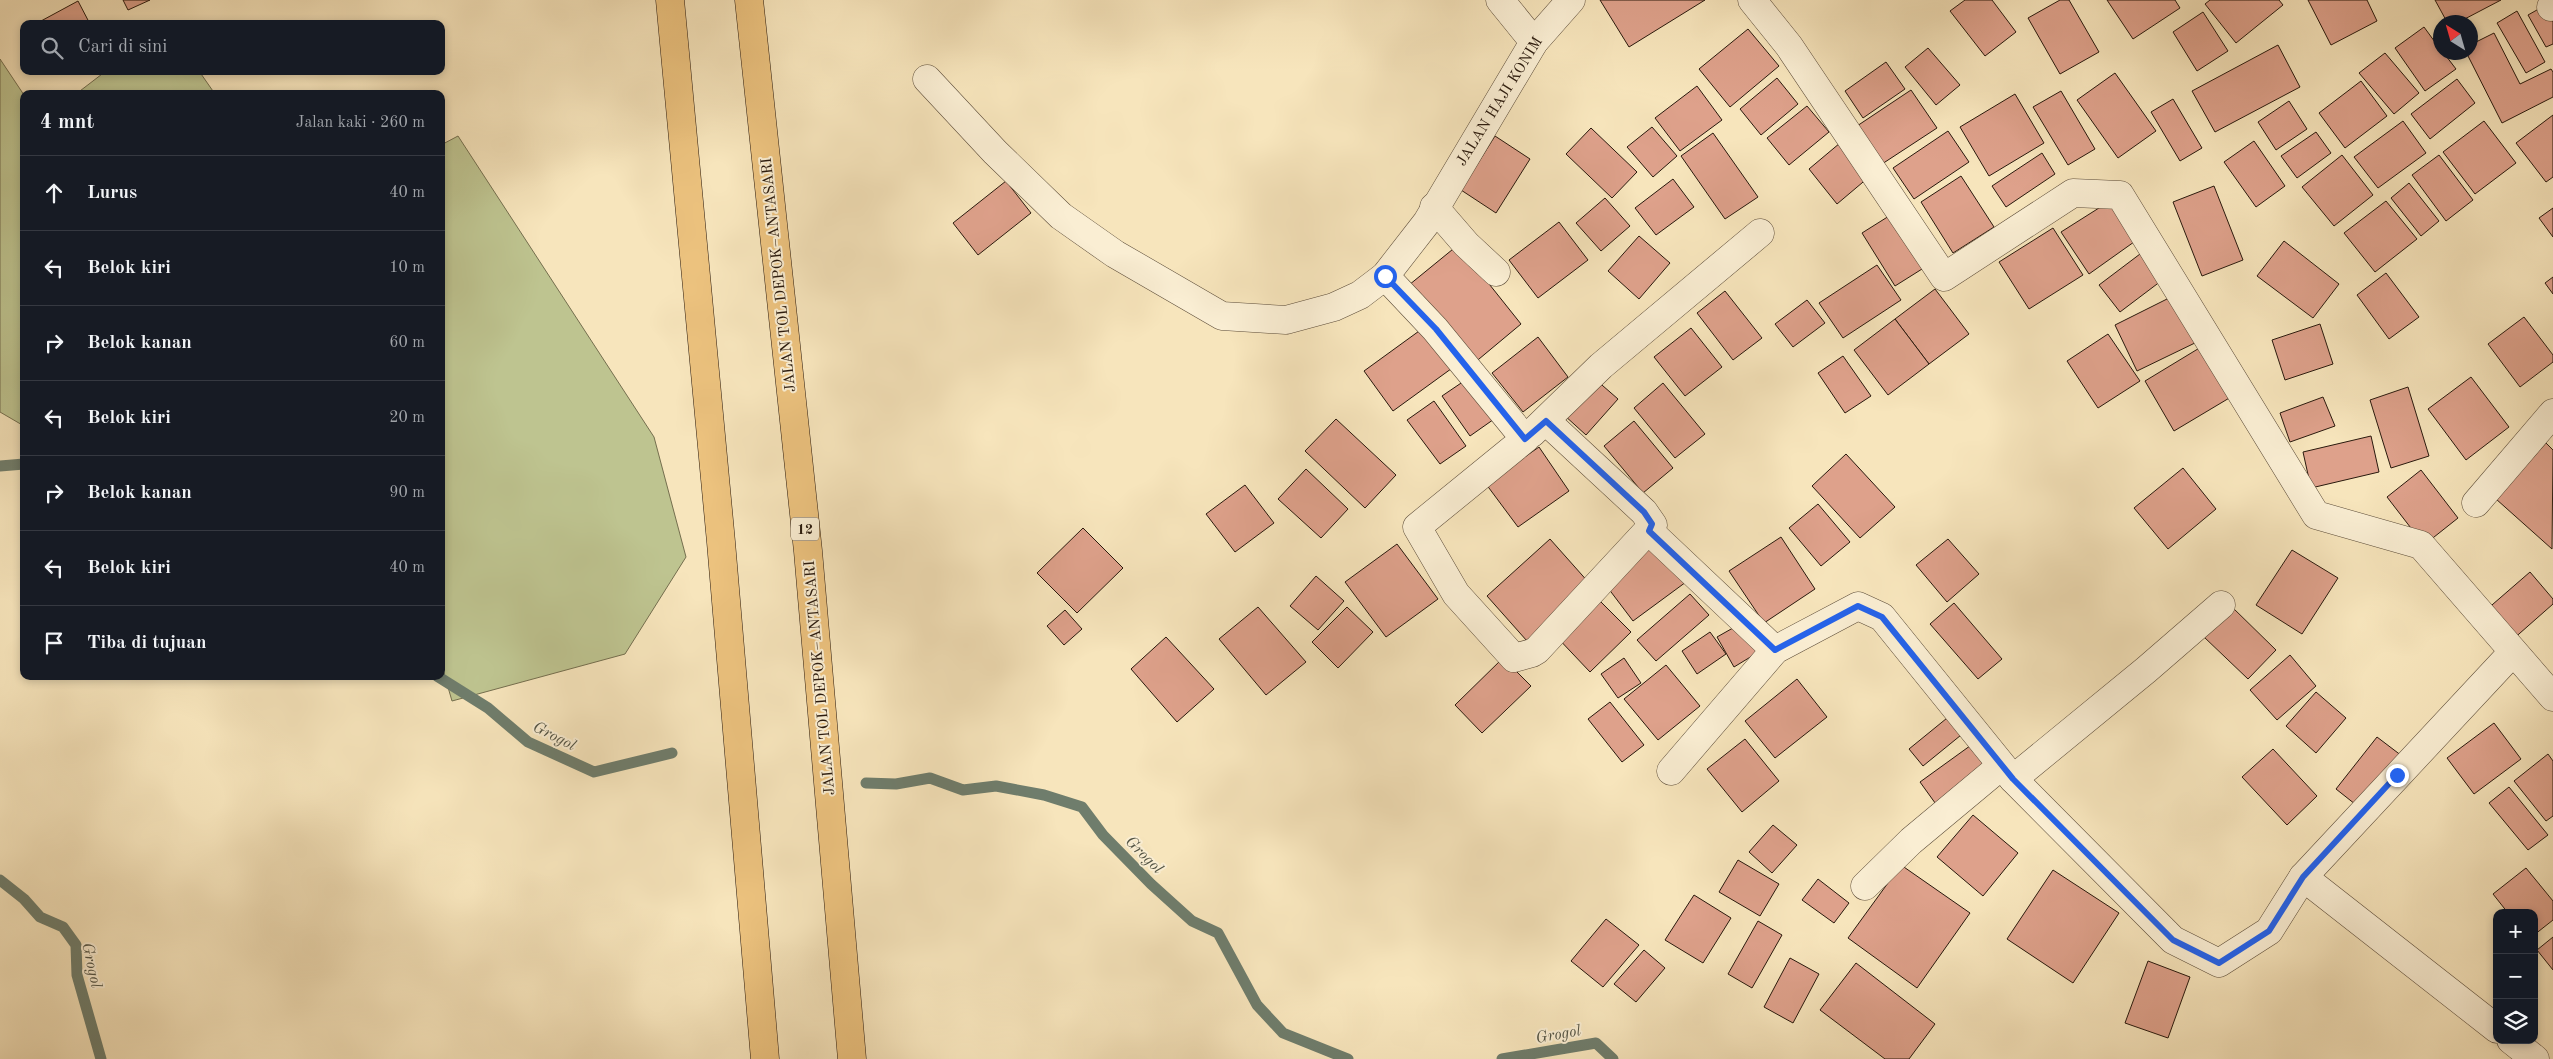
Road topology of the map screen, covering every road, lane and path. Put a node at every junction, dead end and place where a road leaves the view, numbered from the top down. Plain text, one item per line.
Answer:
1 (670, 0) edge
2 (749, 0) edge
3 (1500, 0) edge
4 (1572, 0) edge
5 (1752, 0) edge
6 (1534, 42) junction
7 (927, 79) dead end
8 (1434, 207) junction
9 (1760, 232) dead end
10 (1496, 272) dead end
11 (1385, 276) junction
12 (2553, 414) edge
13 (1546, 421) junction
14 (1525, 439) junction
15 (2476, 503) dead end
16 (1649, 531) junction
17 (2221, 605) dead end
18 (1775, 650) junction
19 (2513, 652) junction
20 (2553, 697) edge
21 (1671, 771) dead end
22 (2007, 773) junction
23 (2303, 877) junction
24 (1865, 886) dead end
25 (2493, 1026) edge
26 (2516, 1044) edge
27 (765, 1059) edge
28 (852, 1059) edge
29 (2535, 1059) edge

1 - 27 highway
2 - 28 highway, JALAN TOL DEPOK–ANTASARI / 12
3 - 6 street
4 - 6 street, JALAN HAJI KONIM
5 - 19 street
6 - 8 street, JALAN HAJI KONIM
7 - 11 street, JALAN HAJI KONIM
8 - 10 street
8 - 11 street, JALAN HAJI KONIM
9 - 13 street
11 - 14 street
12 - 15 street
13 - 14 street
13 - 16 street
14 - 16 street
16 - 18 street
17 - 22 street
18 - 21 street
18 - 22 street
19 - 20 street
19 - 23 street
22 - 23 street
22 - 24 street
23 - 25 street
26 - 29 street

